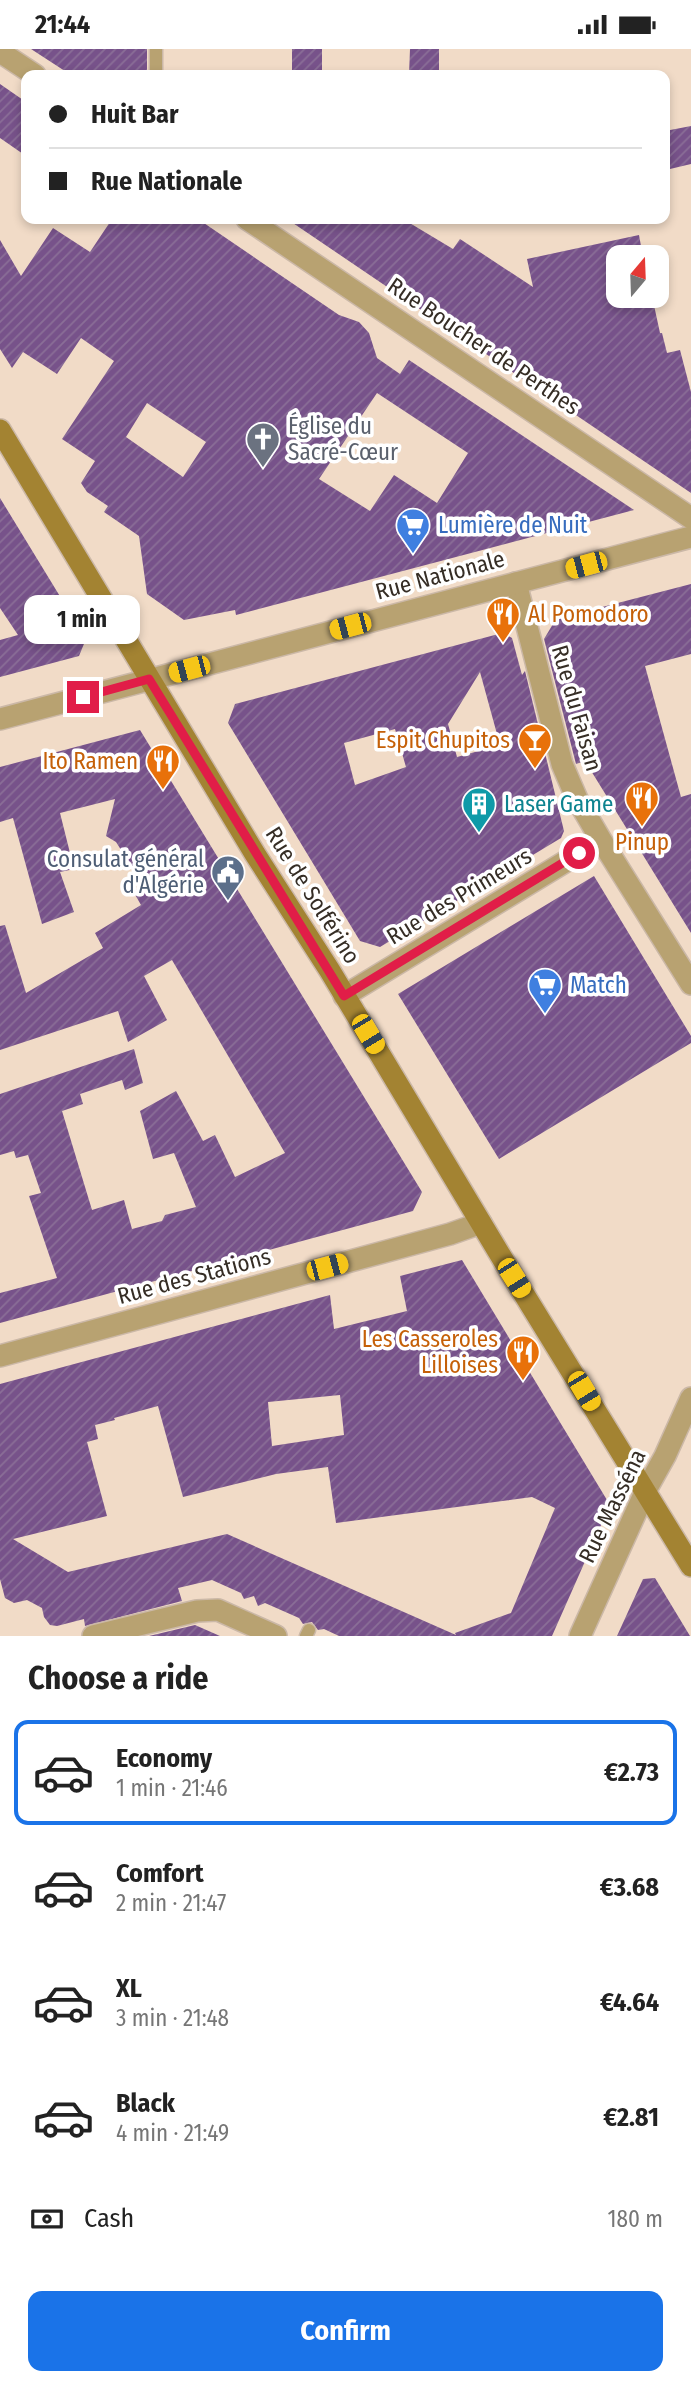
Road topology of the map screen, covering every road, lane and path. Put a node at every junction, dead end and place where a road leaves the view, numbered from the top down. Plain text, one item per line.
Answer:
1 (156, 49) edge
2 (0, 52) edge
3 (27, 70) edge
4 (156, 70) edge
5 (254, 224) edge
6 (0, 431) edge
7 (691, 518) edge
8 (691, 537) edge
9 (516, 583) junction
10 (149, 679) junction
11 (0, 719) edge
12 (601, 840) junction
13 (691, 985) edge
14 (344, 996) junction
15 (481, 1223) junction
16 (0, 1356) edge
17 (691, 1398) edge
18 (646, 1490) junction
19 (691, 1566) edge
20 (93, 1636) edge
21 (276, 1636) edge
22 (580, 1636) edge

1 - 4 lane
2 - 3 street
5 - 7 street, Rue Boucher de Perthes
6 - 10 main road, Rue de Solférino
8 - 9 street, Rue Nationale
9 - 10 street, Rue Nationale
9 - 12 street, Rue du Faisan
10 - 11 street, Rue Nationale
10 - 14 main road, Rue de Solférino
12 - 13 street, Rue du Faisan
12 - 14 street, Rue des Primeurs
14 - 15 main road, Rue de Solférino
15 - 16 street, Rue des Stations
15 - 18 main road, Rue de Solférino
17 - 18 street, Rue Masséna
18 - 19 main road, Rue de Solférino
18 - 22 street, Rue Masséna
20 - 21 street

